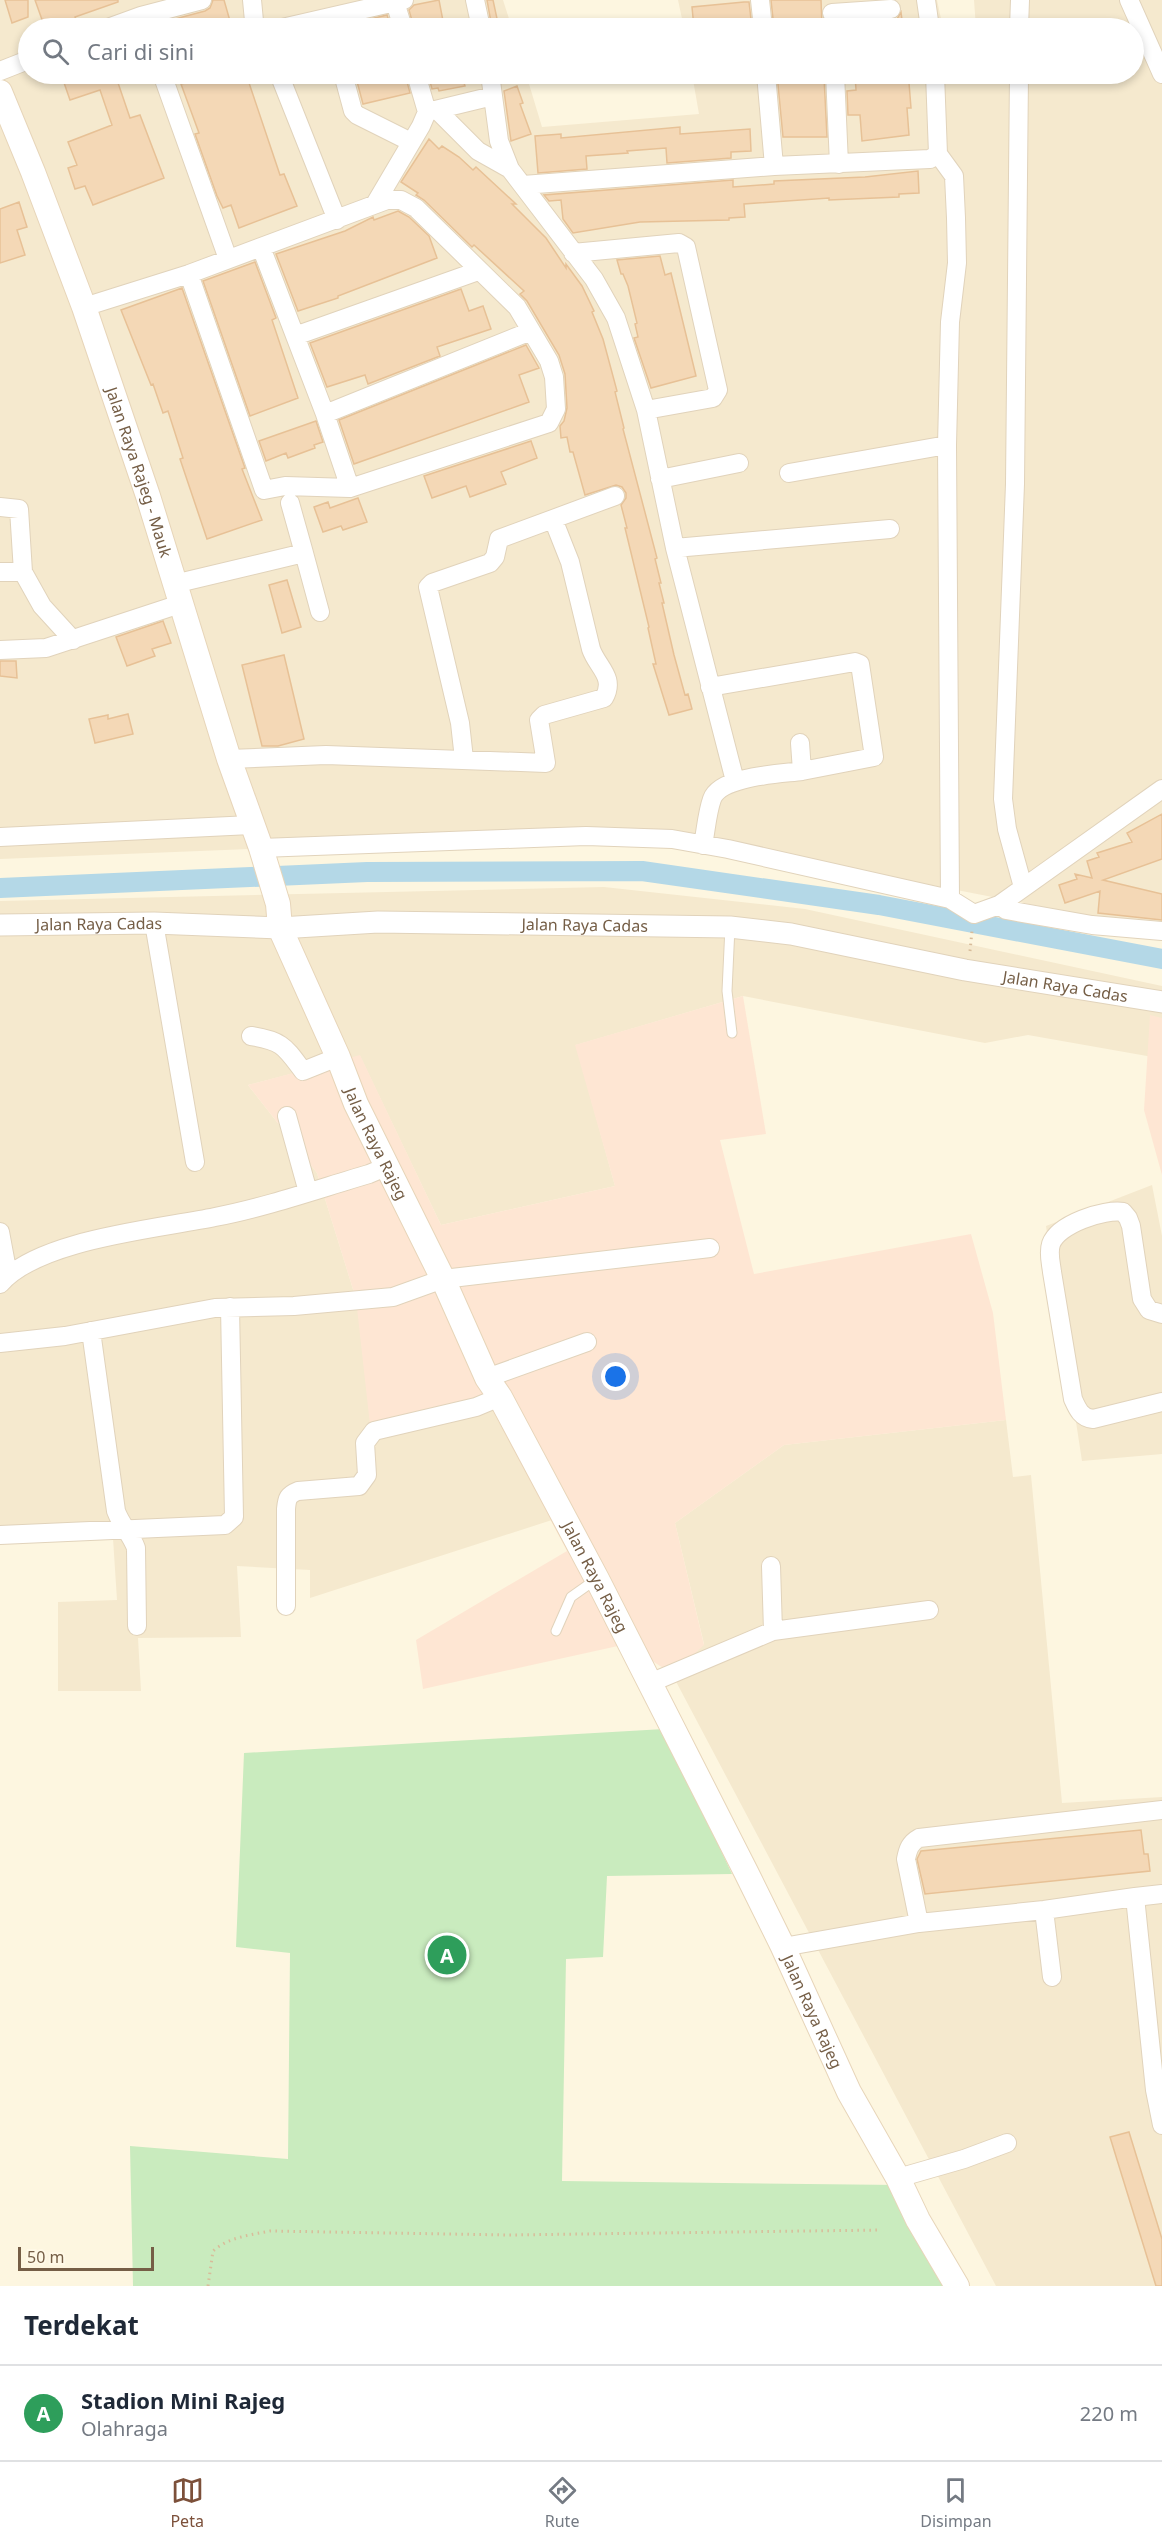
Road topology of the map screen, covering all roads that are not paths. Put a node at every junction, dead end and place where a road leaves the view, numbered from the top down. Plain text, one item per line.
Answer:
1 (202, 0) edge
2 (252, 0) edge
3 (475, 0) edge
4 (760, 0) edge
5 (926, 0) edge
6 (1020, 0) edge
7 (1128, 0) edge
8 (400, 1) edge
9 (891, 9) dead end
10 (832, 14) edge
11 (154, 18) edge
12 (254, 18) edge
13 (348, 18) edge
14 (402, 18) edge
15 (479, 18) edge
16 (762, 18) edge
17 (929, 18) edge
18 (1019, 18) edge
19 (1136, 18) edge
20 (1144, 35) edge
21 (18, 64) edge
22 (0, 71) edge
23 (1162, 74) edge
24 (166, 84) edge
25 (283, 84) edge
26 (346, 84) edge
27 (421, 84) edge
28 (491, 84) edge
29 (767, 84) edge
30 (835, 84) edge
31 (935, 84) edge
32 (1019, 84) edge
33 (0, 92) edge
34 (493, 96) junction
35 (433, 111) junction
36 (411, 142) junction
37 (938, 154) junction
38 (839, 164) junction
39 (774, 166) junction
40 (510, 169) junction
41 (523, 185) junction
42 (375, 204) junction
43 (337, 220) junction
44 (261, 247) junction
45 (573, 253) junction
46 (228, 259) junction
47 (478, 271) junction
48 (189, 274) junction
49 (84, 307) junction
50 (531, 331) junction
51 (296, 336) junction
52 (646, 410) junction
53 (325, 414) junction
54 (947, 445) junction
55 (739, 463) dead end
56 (789, 473) dead end
57 (660, 479) junction
58 (350, 488) junction
59 (615, 496) dead end
60 (290, 503) dead end
61 (0, 507) edge
62 (553, 519) junction
63 (890, 529) dead end
64 (675, 548) junction
65 (304, 553) junction
66 (0, 572) edge
67 (24, 572) junction
68 (177, 594) junction
69 (320, 612) dead end
70 (73, 640) junction
71 (0, 650) edge
72 (710, 687) junction
73 (800, 743) dead end
74 (229, 759) junction
75 (464, 759) junction
76 (802, 771) junction
77 (735, 781) junction
78 (1162, 789) edge
79 (251, 825) junction
80 (0, 837) edge
81 (703, 845) junction
82 (262, 852) junction
83 (1023, 887) junction
84 (950, 899) junction
85 (986, 914) junction
86 (154, 923) junction
87 (0, 925) edge
88 (730, 927) junction
89 (280, 928) junction
90 (1162, 931) edge
91 (1162, 1002) edge
92 (732, 1033) dead end
93 (251, 1036) dead end
94 (339, 1056) junction
95 (287, 1116) dead end
96 (195, 1162) dead end
97 (388, 1166) junction
98 (308, 1192) junction
99 (0, 1232) edge
100 (710, 1248) dead end
101 (4, 1280) edge
102 (443, 1280) junction
103 (230, 1306) junction
104 (1162, 1314) edge
105 (91, 1331) junction
106 (586, 1342) dead end
107 (0, 1343) edge
108 (494, 1388) junction
109 (1162, 1402) edge
110 (124, 1528) junction
111 (0, 1535) edge
112 (771, 1566) dead end
113 (597, 1579) junction
114 (286, 1606) dead end
115 (929, 1610) dead end
116 (137, 1626) dead end
117 (556, 1631) dead end
118 (773, 1631) junction
119 (650, 1683) junction
120 (1162, 1810) edge
121 (1162, 1894) edge
122 (1135, 1897) junction
123 (1044, 1910) junction
124 (919, 1923) junction
125 (783, 1947) junction
126 (1052, 1977) dead end
127 (1158, 2089) edge
128 (1162, 2125) edge
129 (1007, 2143) dead end
130 (898, 2178) junction
131 (957, 2286) edge

1 - 11 street
2 - 12 street
3 - 15 street
4 - 16 street
5 - 17 street
6 - 18 street
7 - 19 street
8 - 13 street
8 - 14 street
9 - 10 street
20 - 23 street
21 - 22 street
24 - 46 street
25 - 43 street
26 - 36 street
27 - 35 street
28 - 34 street
29 - 39 street
30 - 38 street
31 - 37 street
32 - 83 street
33 - 49 main road, Jalan Raya Rajeg - Mauk
34 - 35 street
34 - 40 street
35 - 36 street
35 - 40 street
36 - 42 street
37 - 38 street
37 - 54 street
38 - 39 street
39 - 41 street
40 - 41 street
41 - 45 street
42 - 43 street
42 - 47 street
43 - 44 street
44 - 46 street
44 - 51 street
45 - 52 street
45 - 52 street
46 - 48 street
47 - 50 street
47 - 51 street
48 - 49 street
48 - 58 street
49 - 68 main road, Jalan Raya Rajeg - Mauk
50 - 53 street
50 - 58 street
51 - 53 street
52 - 57 street
53 - 58 street
54 - 56 street
54 - 84 street
55 - 57 street
57 - 64 street
59 - 62 street
60 - 65 street
61 - 67 street
62 - 75 street
62 - 75 street
63 - 64 street
64 - 72 street
65 - 68 street
65 - 69 street
66 - 67 street
67 - 70 street
68 - 70 street
68 - 74 main road, Jalan Raya Rajeg - Mauk
70 - 71 street
72 - 76 street
72 - 77 street
73 - 76 street
74 - 75 street
74 - 79 main road, Jalan Raya Rajeg - Mauk
76 - 77 street
77 - 81 street
78 - 83 street
79 - 80 street
79 - 82 main road, Jalan Raya Rajeg - Mauk
81 - 82 street
81 - 84 street
82 - 89 main road, Jalan Raya Rajeg
83 - 85 street
84 - 85 street
85 - 90 street
86 - 87 street, Jalan Raya Cadas
86 - 89 street, Jalan Raya Cadas
86 - 96 street
88 - 89 street, Jalan Raya Cadas
88 - 91 street, Jalan Raya Cadas
88 - 92 lane
89 - 94 main road, Jalan Raya Rajeg
93 - 94 street
94 - 97 main road, Jalan Raya Rajeg
95 - 98 street
97 - 98 street
97 - 102 main road, Jalan Raya Rajeg
98 - 101 street
99 - 101 street
100 - 102 street
102 - 103 street
102 - 108 main road, Jalan Raya Rajeg
103 - 105 street
103 - 110 street
104 - 109 street
105 - 107 street
105 - 110 street
106 - 108 street
108 - 113 main road, Jalan Raya Rajeg
108 - 114 street
110 - 111 street
110 - 116 street
112 - 118 street
113 - 117 lane
113 - 119 main road, Jalan Raya Rajeg
115 - 118 street
118 - 119 street
119 - 125 main road, Jalan Raya Rajeg
120 - 124 street
121 - 122 street
122 - 123 street
122 - 127 street
123 - 124 street
123 - 126 street
124 - 125 street
125 - 130 main road, Jalan Raya Rajeg
127 - 128 street
129 - 130 street
130 - 131 main road, Jalan Raya Rajeg

